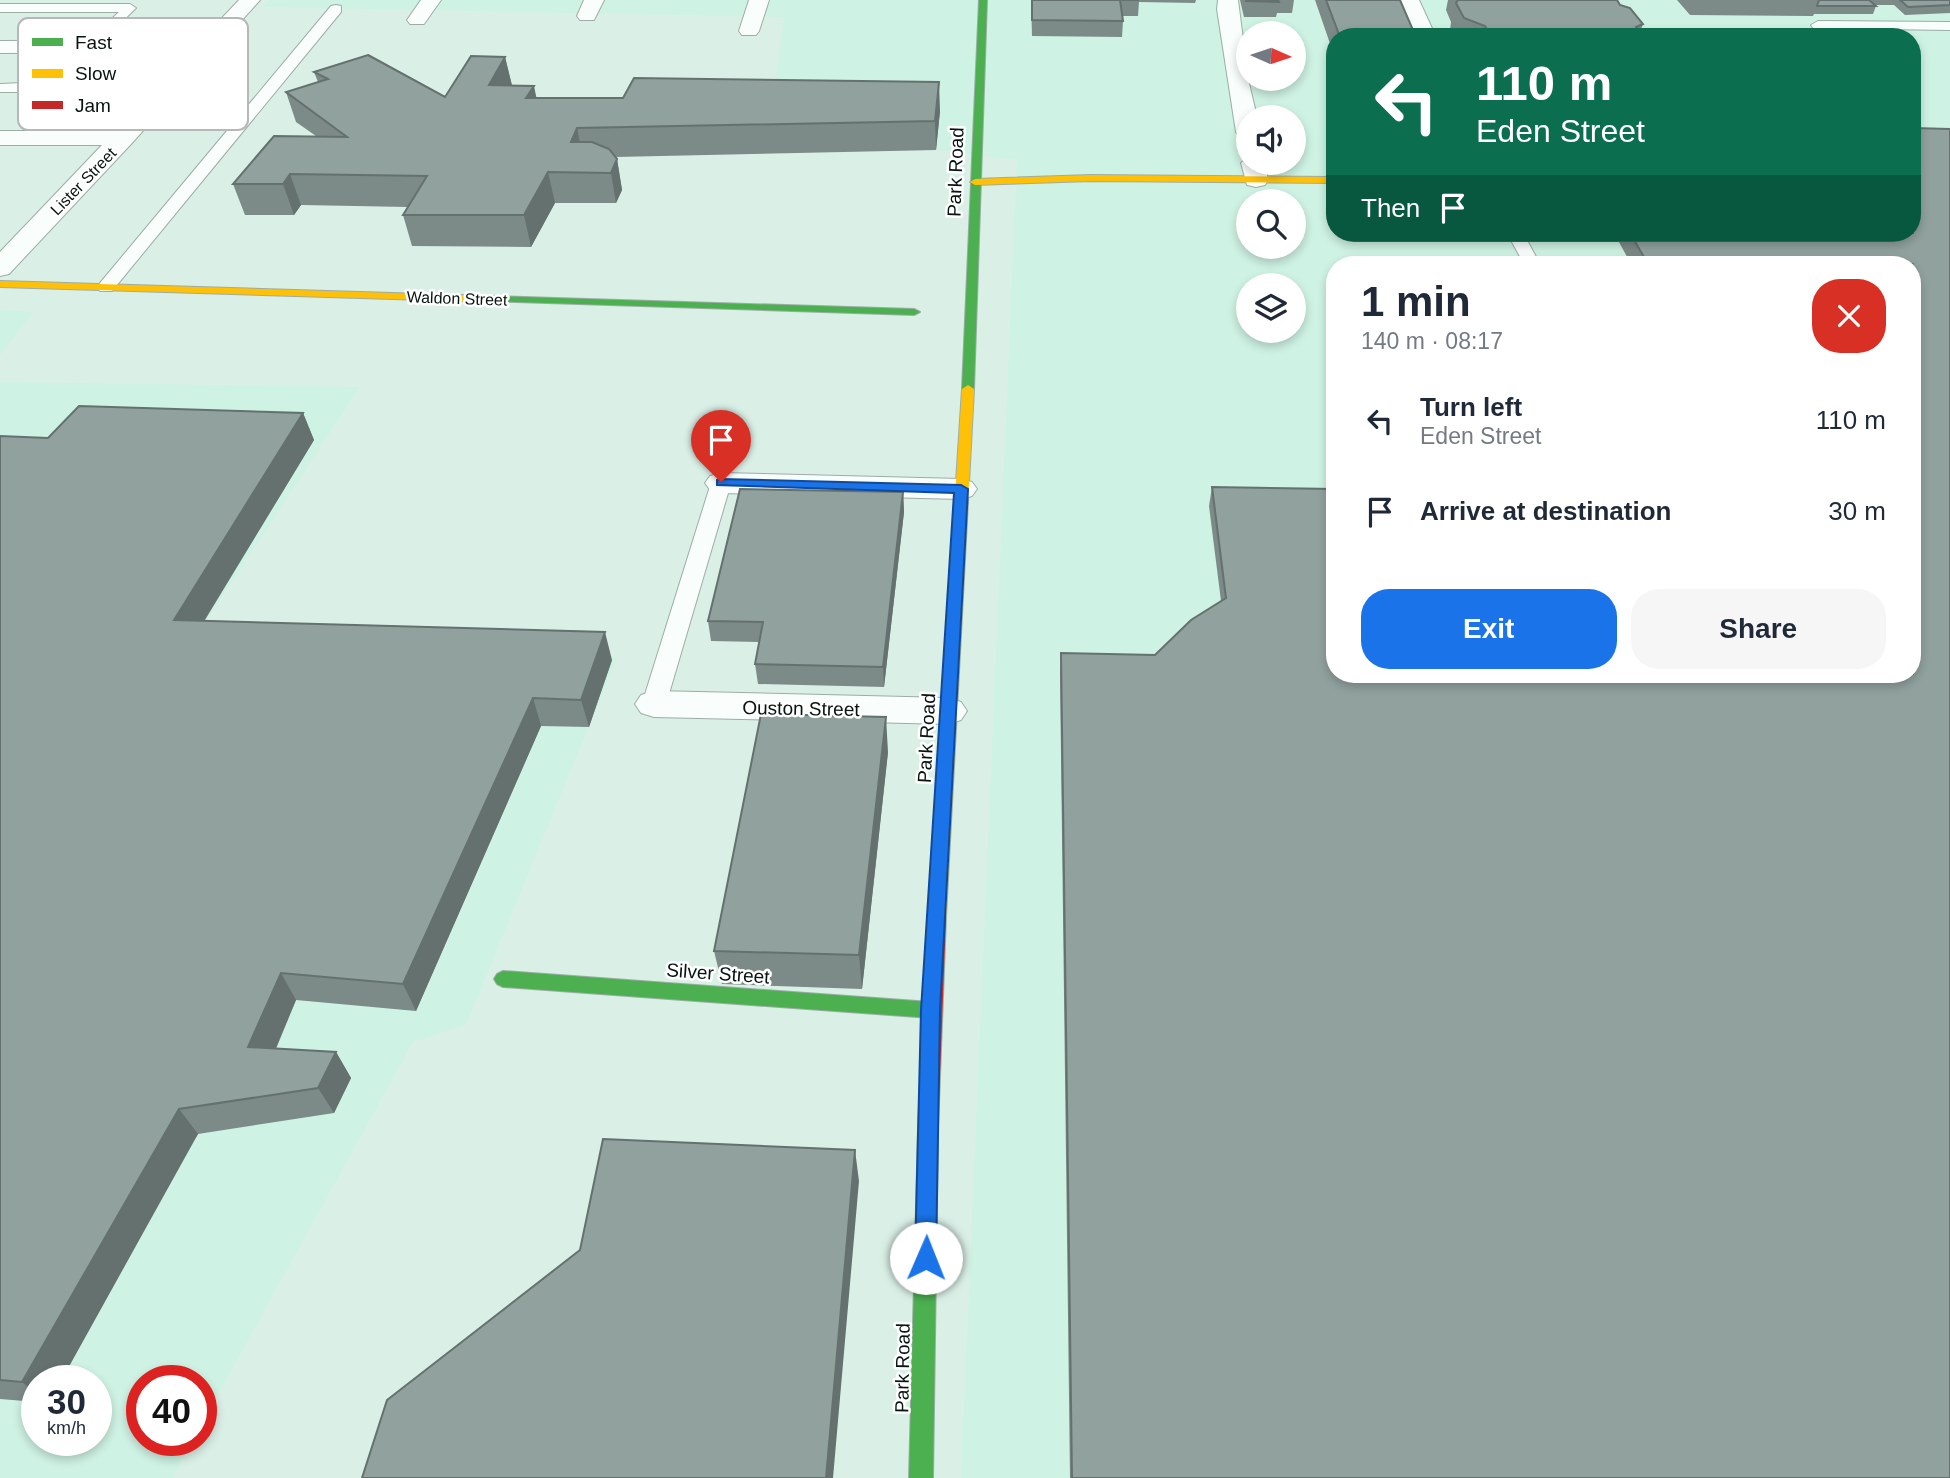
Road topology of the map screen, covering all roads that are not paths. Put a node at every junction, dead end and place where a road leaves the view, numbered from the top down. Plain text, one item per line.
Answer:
1 (250, 0) edge
2 (431, 0) edge
3 (759, 0) edge
4 (983, 0) edge
5 (1409, 0) edge
6 (1227, 5) edge
7 (0, 8) edge
8 (336, 9) dead end
9 (119, 18) edge
10 (233, 18) edge
11 (417, 20) dead end
12 (1818, 25) edge
13 (1950, 26) edge
14 (1422, 28) edge
15 (750, 32) dead end
16 (0, 47) edge
17 (18, 47) edge
18 (0, 88) edge
19 (18, 88) edge
20 (1244, 105) edge
21 (248, 115) edge
22 (131, 130) edge
23 (236, 130) edge
24 (0, 138) edge
25 (124, 138) junction
26 (1236, 173) edge
27 (1285, 175) edge
28 (1326, 179) edge
29 (975, 182) junction
30 (0, 268) edge
31 (0, 284) edge
32 (106, 287) junction
33 (914, 312) dead end
34 (721, 482) joint
35 (961, 489) junction
36 (654, 704) joint
37 (948, 711) junction
38 (503, 979) dead end
39 (931, 1010) junction
40 (921, 1478) edge

1 - 10 street, Lister Street
2 - 11 street
3 - 15 street
4 - 29 street, Park Road
5 - 14 street
6 - 20 street
7 - 9 lane
8 - 21 lane
12 - 13 lane
16 - 17 street
18 - 19 lane
22 - 25 street, Lister Street
23 - 32 lane
24 - 25 street
25 - 30 street, Lister Street
26 - 29 street
27 - 28 street
29 - 35 street, Park Road
31 - 32 street, Waldon Street
32 - 33 street, Waldon Street
34 - 35 street
34 - 36 lane
35 - 37 street, Park Road
36 - 37 street, Ouston Street
37 - 39 street, Park Road
38 - 39 street, Silver Street
39 - 40 street, Park Road

